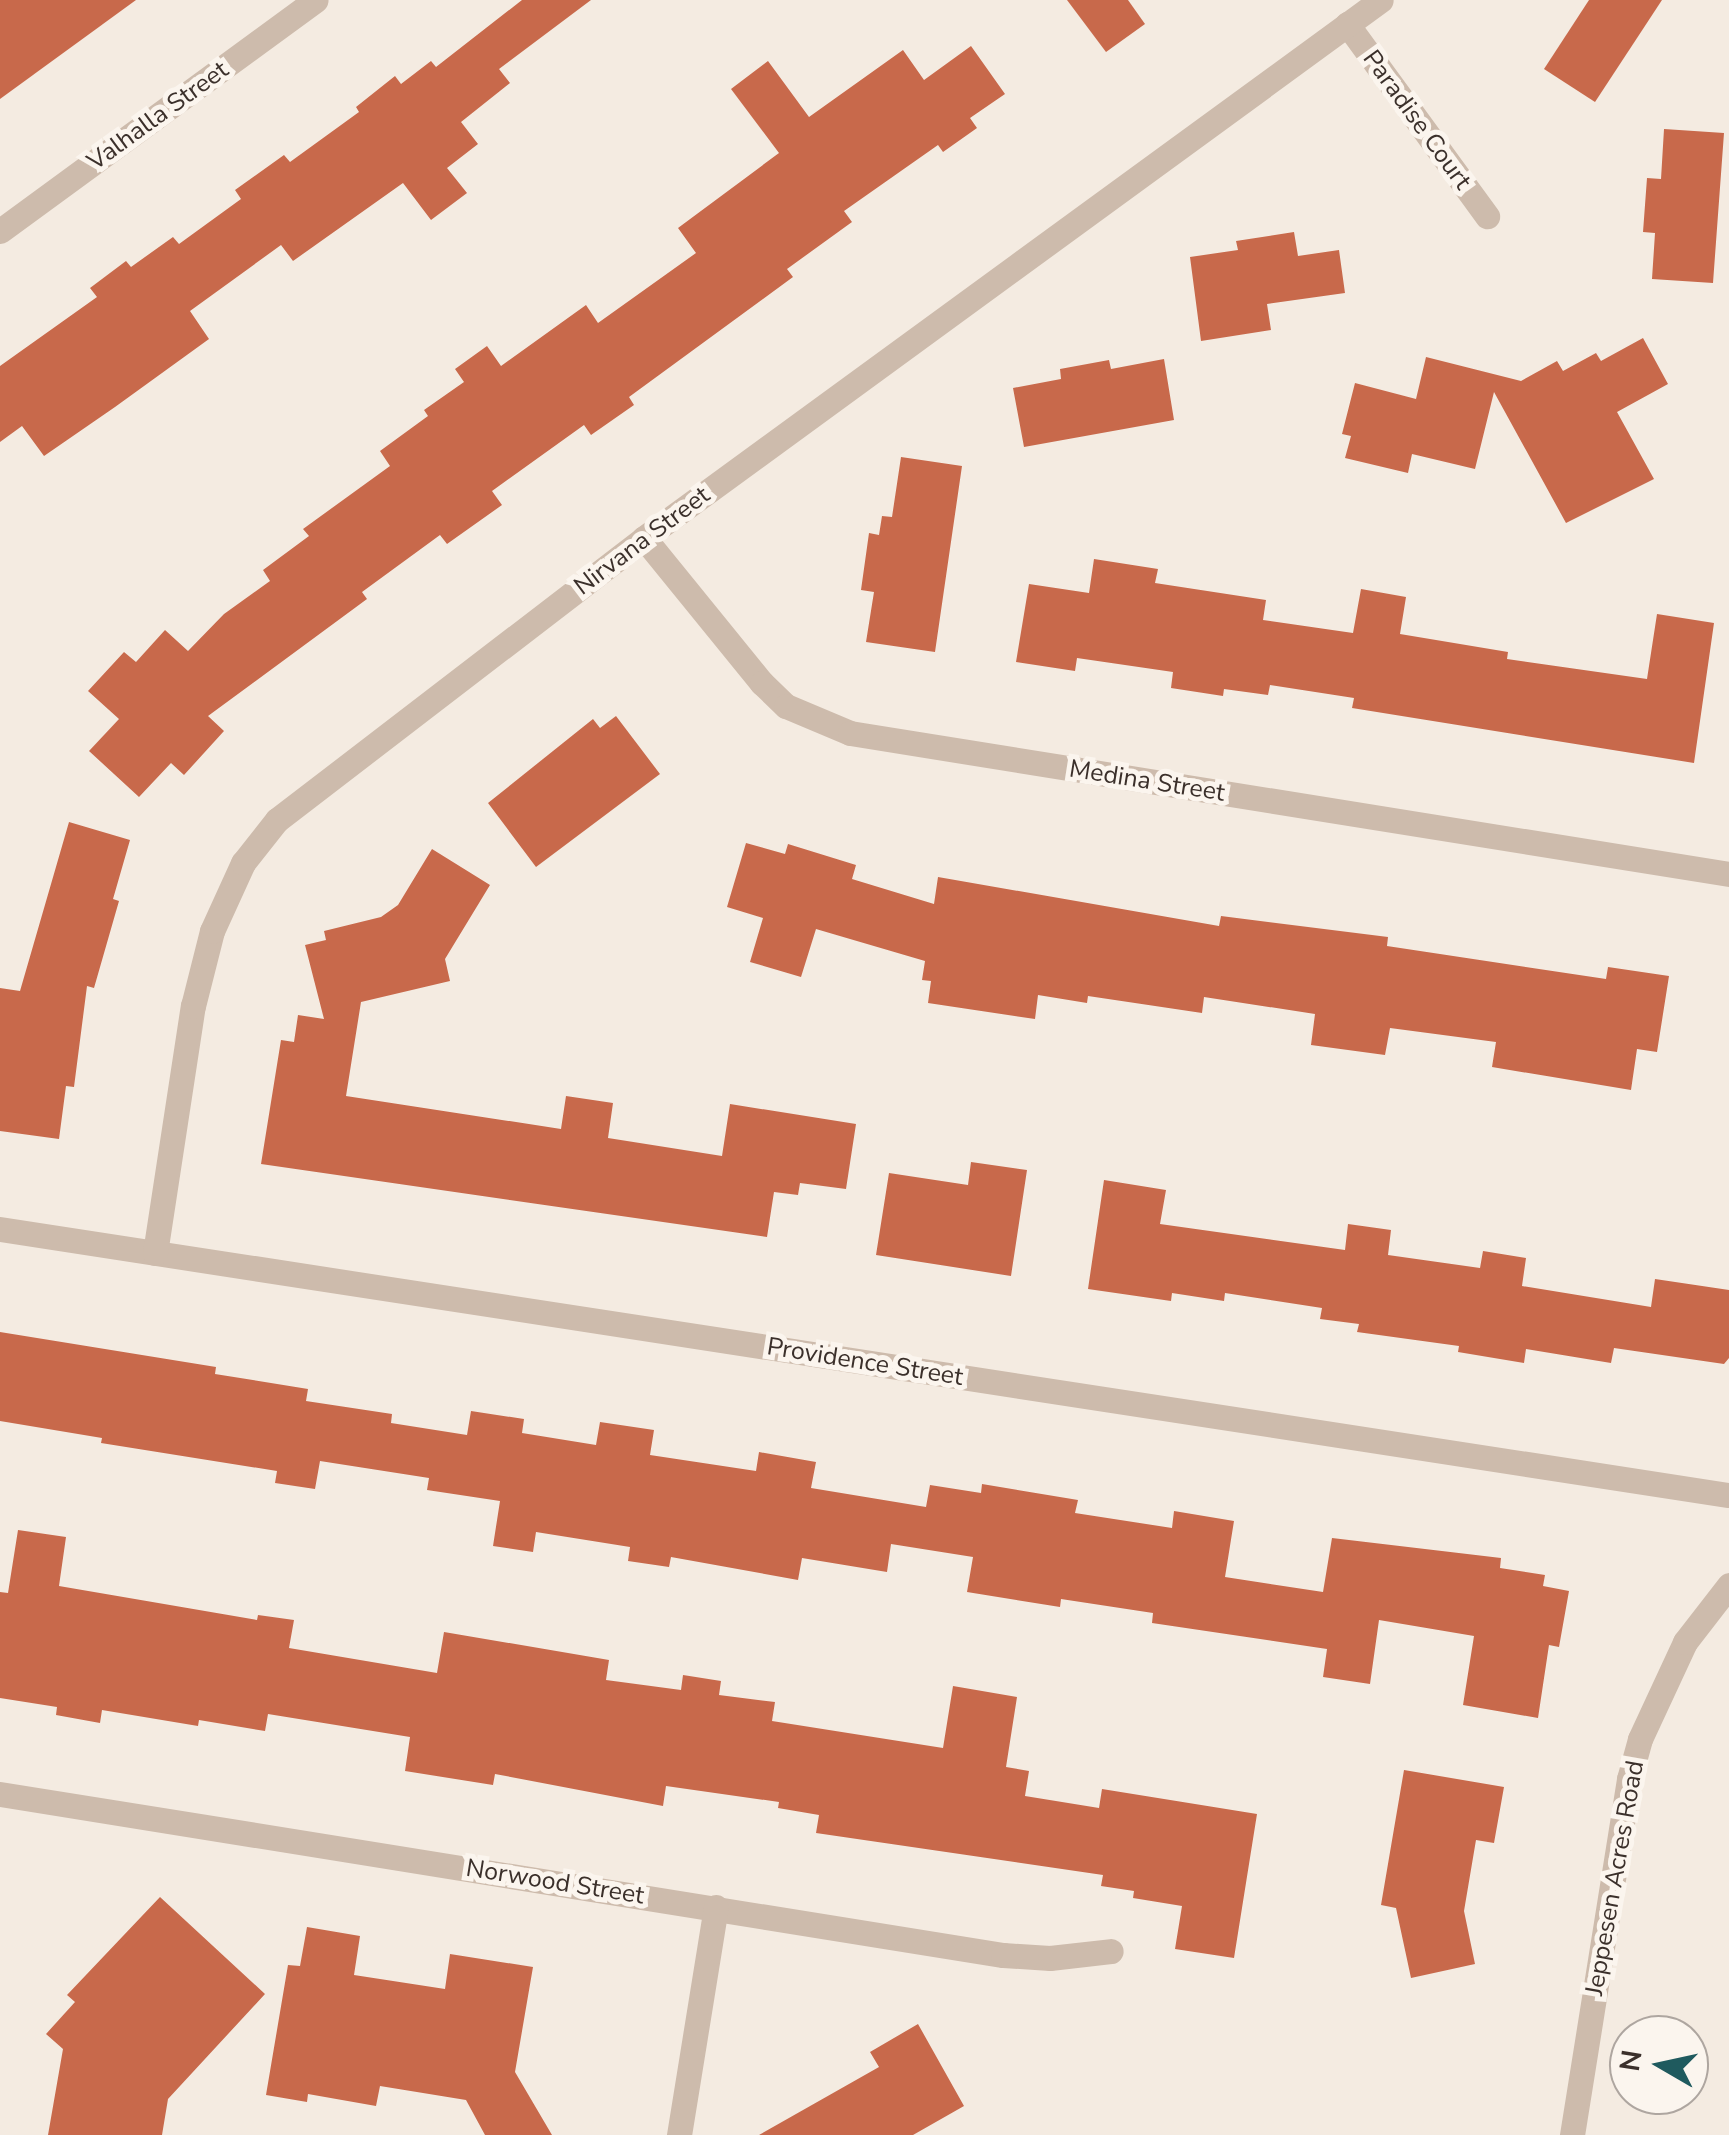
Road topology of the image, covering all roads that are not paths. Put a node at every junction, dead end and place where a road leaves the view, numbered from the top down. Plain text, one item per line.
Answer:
1 (316, 0) edge
2 (1381, 0) edge
3 (1347, 24) junction
4 (1487, 216) dead end
5 (0, 231) edge
6 (644, 538) junction
7 (1729, 874) edge
8 (0, 1229) edge
9 (155, 1253) junction
10 (1729, 1495) edge
11 (1729, 1585) edge
12 (1, 1803) edge
13 (716, 1907) junction
14 (1111, 1951) dead end
15 (680, 2135) edge
16 (1572, 2135) edge

1 - 5 street, Valhalla Street
2 - 3 street, Nirvana Street
3 - 4 street, Paradise Court
3 - 6 street, Nirvana Street
6 - 7 street, Medina Street
6 - 9 street, Nirvana Street
8 - 9 street, Providence Street
9 - 10 street, Providence Street
11 - 16 street, Jeppesen Acres Road
12 - 13 street, Norwood Street
13 - 14 street, Norwood Street
13 - 15 street

